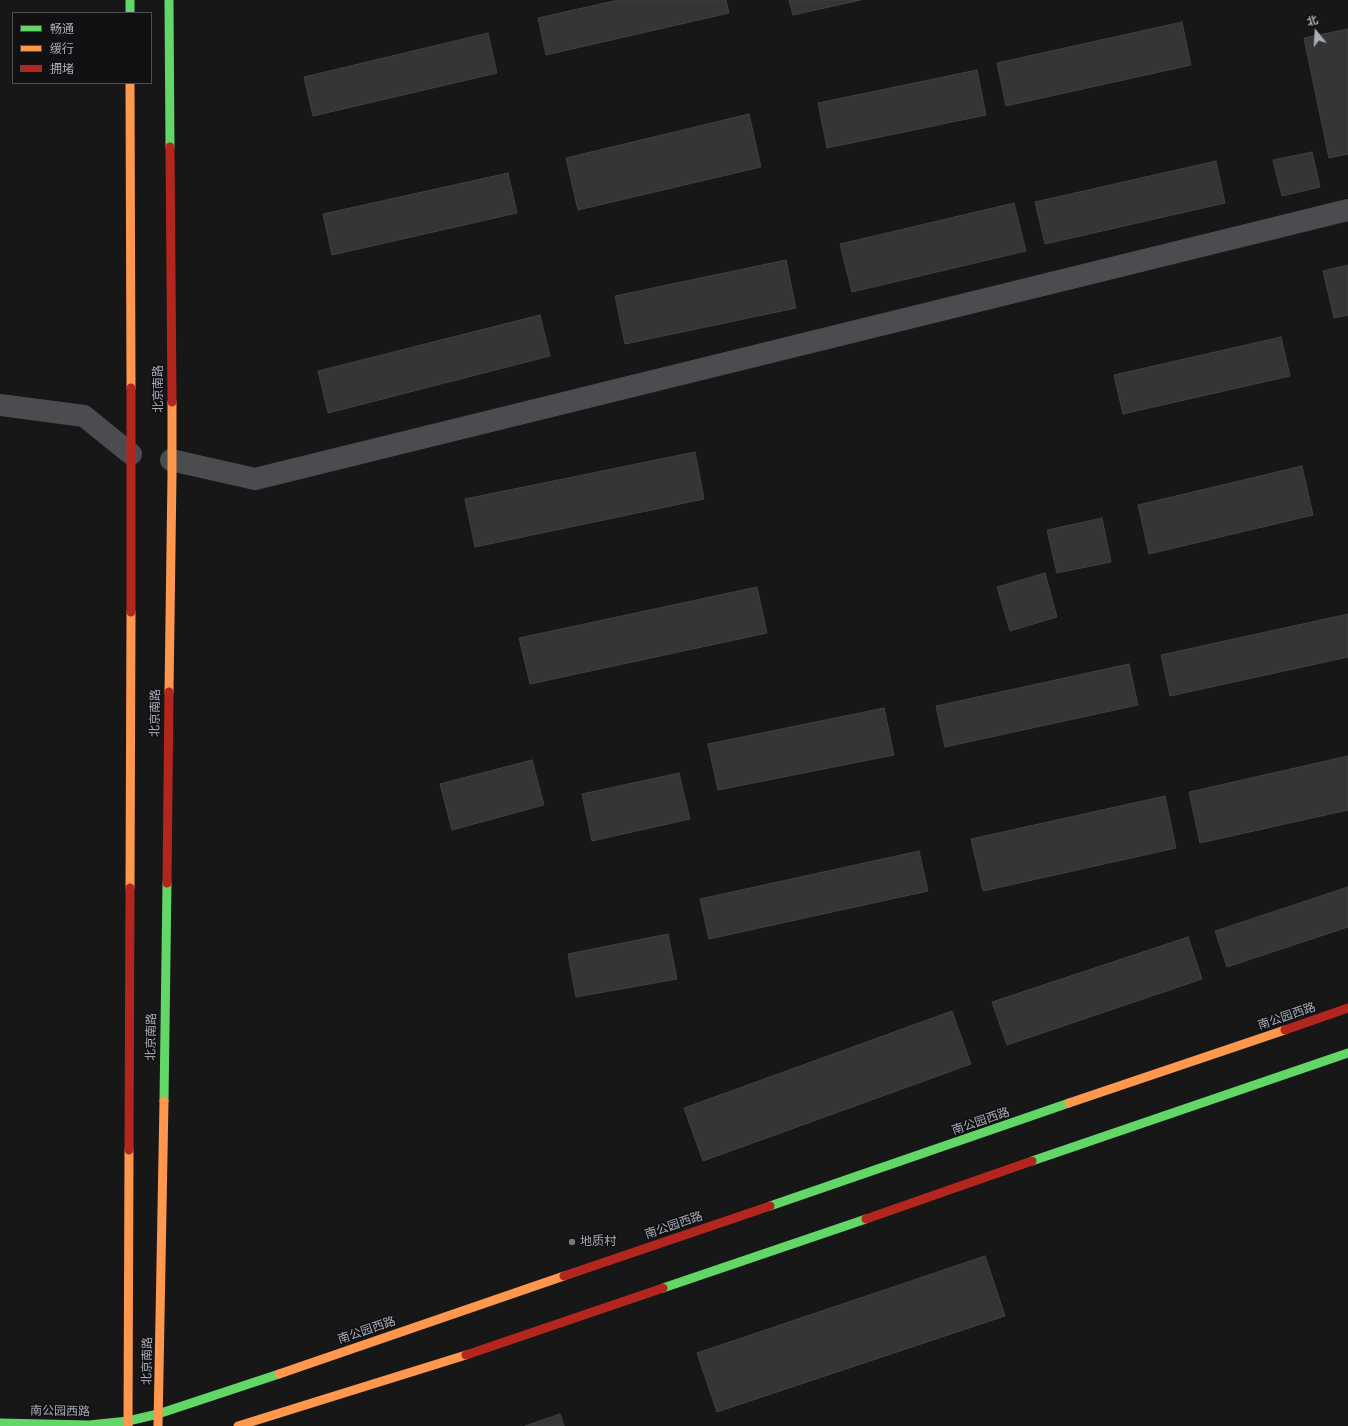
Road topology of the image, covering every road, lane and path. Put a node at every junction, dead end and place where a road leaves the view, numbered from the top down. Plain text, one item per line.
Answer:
1 (130, 0) edge
2 (169, 0) edge
3 (130, 12) edge
4 (130, 84) edge
5 (1348, 210) edge
6 (0, 405) edge
7 (131, 454) junction
8 (171, 460) junction
9 (1348, 1008) edge
10 (1348, 1053) edge
11 (158, 1414) junction
12 (0, 1423) edge
13 (128, 1424) edge
14 (158, 1426) edge
15 (238, 1426) edge

1 - 3 main road
2 - 8 main road, 北京南路
4 - 7 main road, 北京南路
5 - 8 street
6 - 7 street
7 - 13 main road, 北京南路
8 - 11 main road, 北京南路
9 - 11 main road, 南公园西路
10 - 15 main road
11 - 13 main road, 南公园西路
11 - 14 main road, 北京南路
12 - 13 main road, 南公园西路

